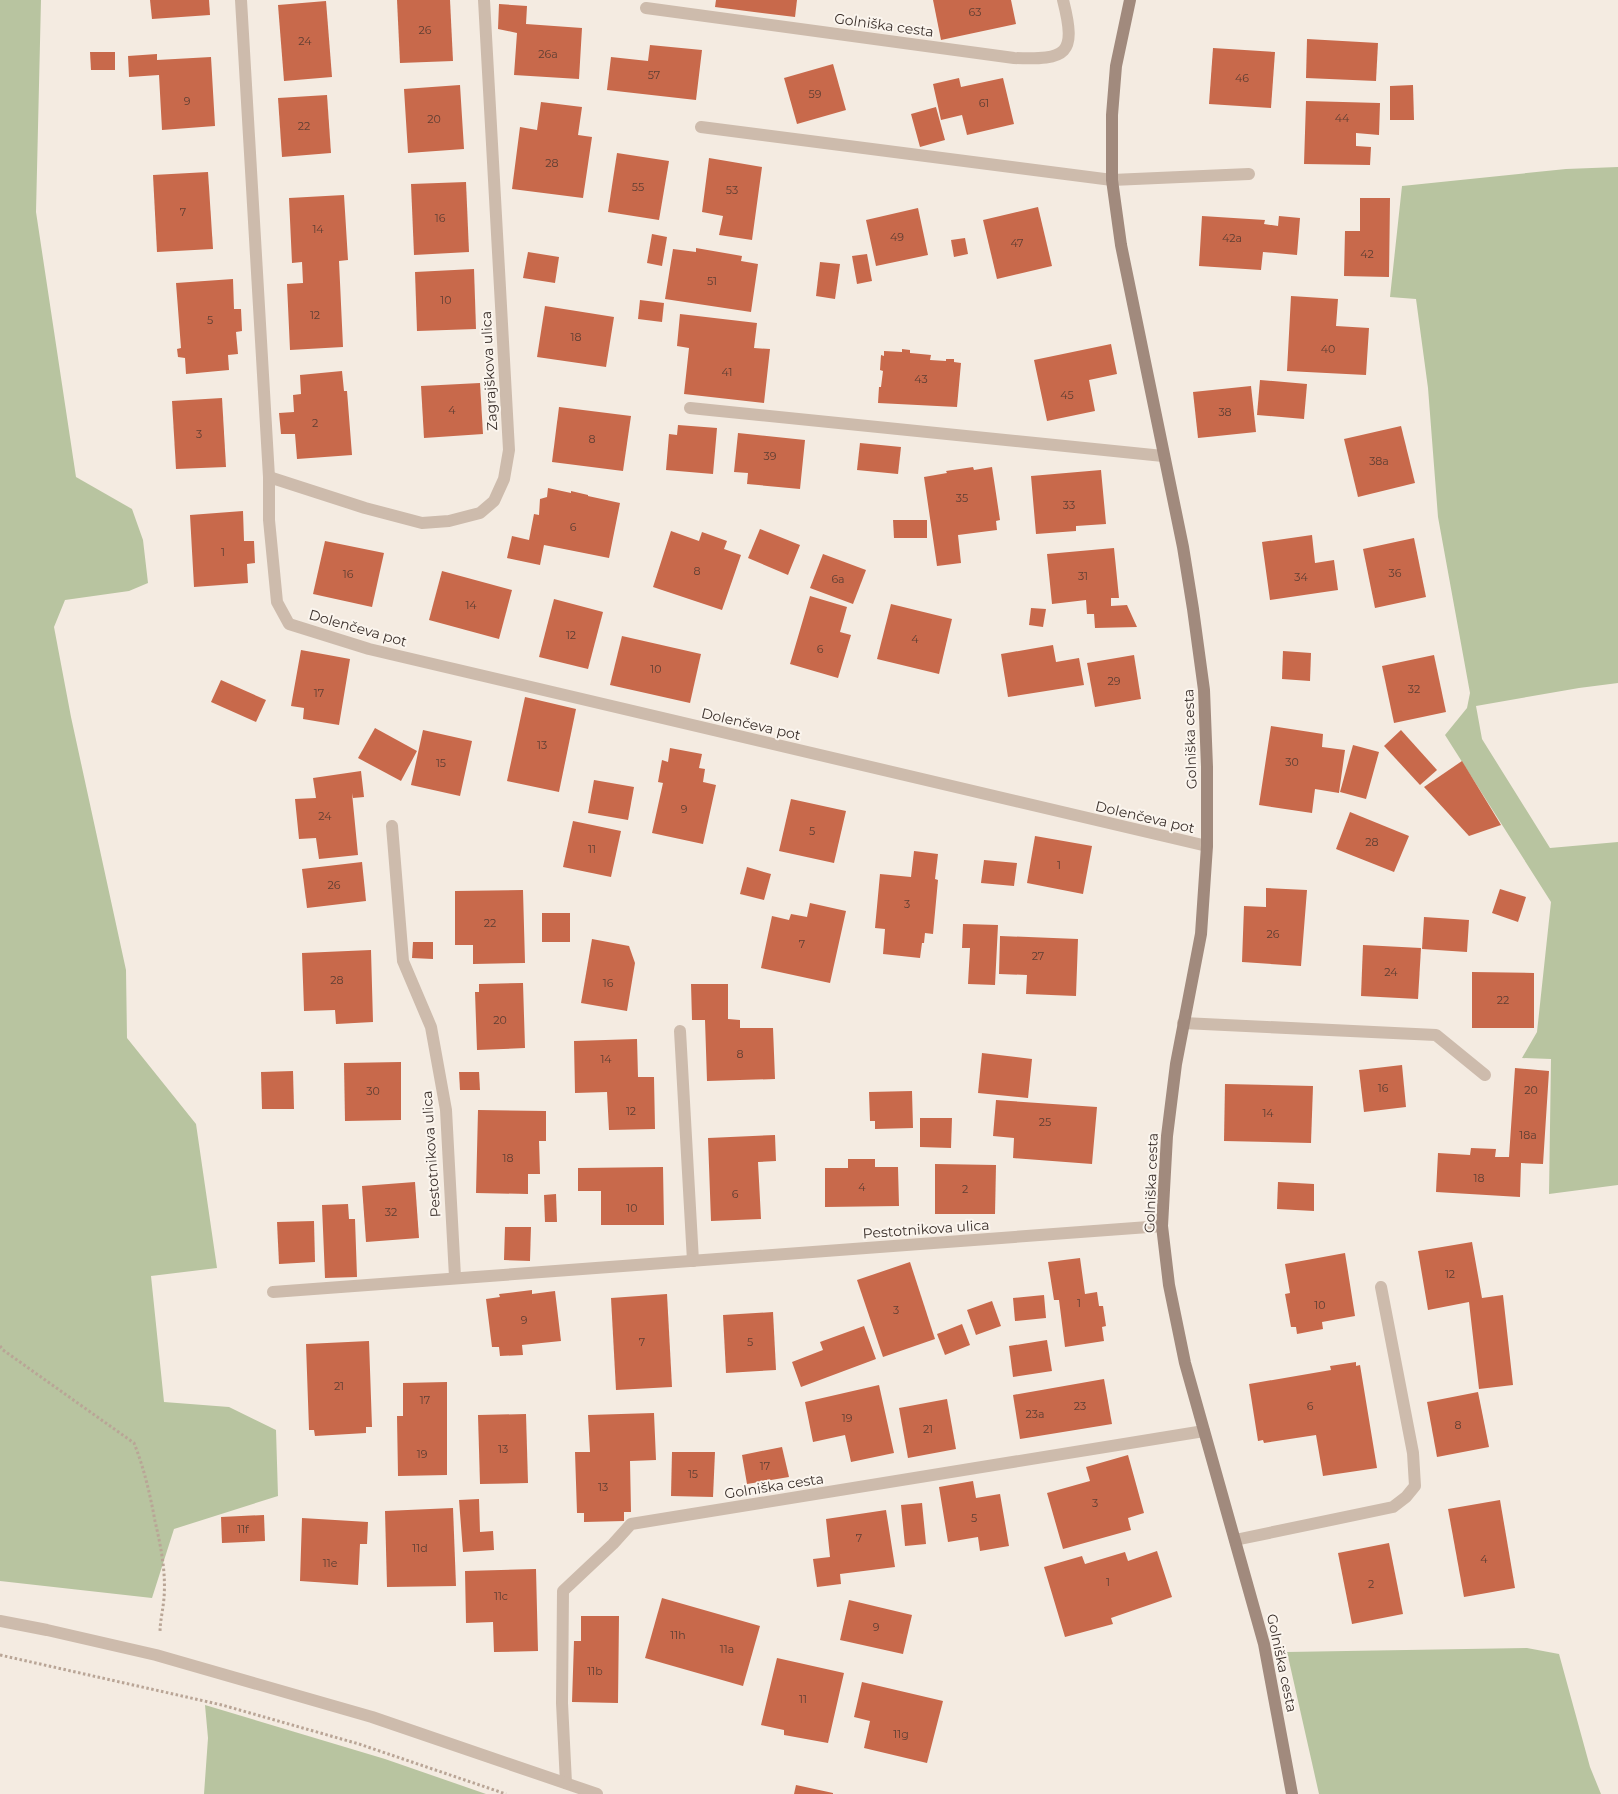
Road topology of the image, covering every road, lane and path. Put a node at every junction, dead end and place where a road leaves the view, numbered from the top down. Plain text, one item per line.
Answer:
1 (241, 0) edge
2 (484, 0) edge
3 (1063, 0) edge
4 (1130, 0) edge
5 (646, 8) dead end
6 (701, 128) dead end
7 (1249, 174) dead end
8 (1112, 180) junction
9 (690, 408) dead end
10 (1163, 456) junction
11 (269, 477) junction
12 (392, 826) dead end
13 (1207, 846) junction
14 (1183, 1023) junction
15 (680, 1031) dead end
16 (1484, 1075) dead end
17 (1162, 1226) junction
18 (692, 1261) junction
19 (455, 1277) junction
20 (1381, 1287) dead end
21 (272, 1292) dead end
22 (0, 1346) edge
23 (1204, 1431) junction
24 (1235, 1540) junction
25 (0, 1621) edge
26 (0, 1654) edge
27 (159, 1656) junction
28 (566, 1783) junction
29 (506, 1794) edge
30 (597, 1794) edge
31 (1292, 1794) edge

1 - 11 street
2 - 11 street, Zagrajškova ulica
3 - 5 street, Golniška cesta
4 - 8 main road, Golniška cesta
6 - 8 street
7 - 8 street
8 - 10 main road, Golniška cesta
9 - 10 street
10 - 13 main road, Golniška cesta
11 - 13 street, Dolenčeva pot
12 - 19 street, Pestotnikova ulica
13 - 14 main road, Golniška cesta
14 - 16 street
14 - 17 main road, Golniška cesta
15 - 18 street
17 - 18 street, Pestotnikova ulica
17 - 23 main road, Golniška cesta
18 - 19 street, Pestotnikova ulica
19 - 21 street, Pestotnikova ulica
20 - 24 street
22 - 27 path
23 - 24 main road, Golniška cesta
23 - 28 street, Golniška cesta
24 - 31 main road, Golniška cesta
25 - 27 street
26 - 29 path
27 - 28 street
28 - 30 street

